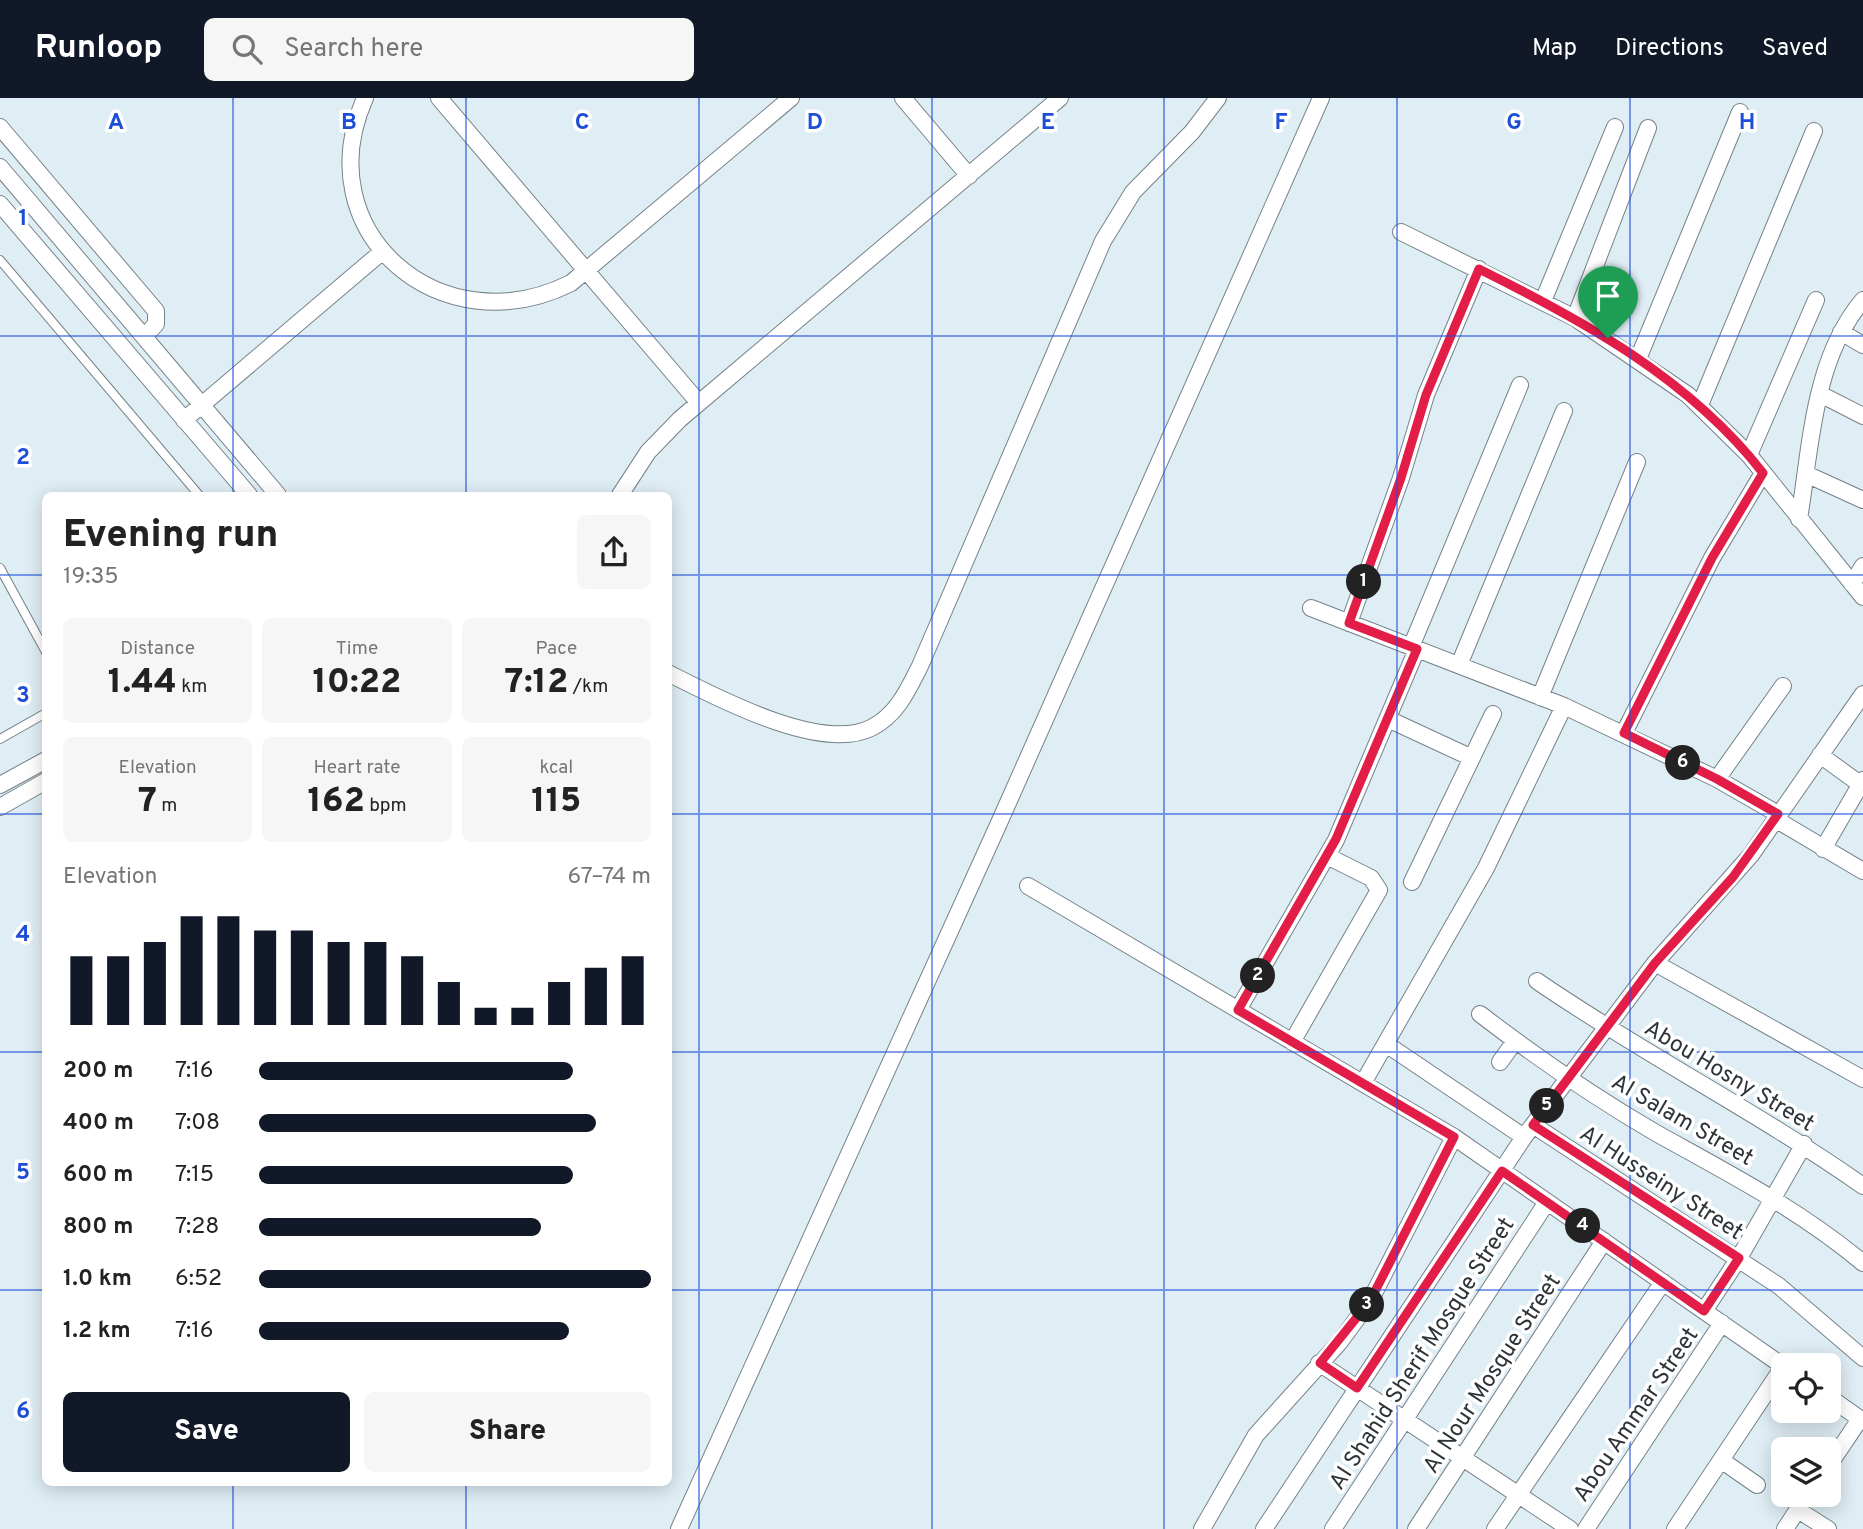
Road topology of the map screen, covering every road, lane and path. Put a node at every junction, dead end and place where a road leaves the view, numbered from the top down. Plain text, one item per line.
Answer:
1 (365, 98) edge
2 (439, 98) edge
3 (791, 98) edge
4 (903, 98) edge
5 (1060, 98) edge
6 (1218, 98) edge
7 (1321, 98) edge
8 (1740, 113) dead end
9 (0, 127) edge
10 (1615, 127) dead end
11 (1648, 128) dead end
12 (1814, 131) dead end
13 (0, 167) edge
14 (969, 176) junction
15 (0, 204) edge
16 (1401, 232) dead end
17 (383, 251) junction
18 (0, 260) edge
19 (1479, 269) junction
20 (588, 271) junction
21 (1816, 300) dead end
22 (1863, 300) edge
23 (1543, 301) junction
24 (1575, 318) junction
25 (1841, 332) junction
26 (144, 337) junction
27 (1863, 345) edge
28 (1638, 359) junction
29 (1520, 384) dead end
30 (1820, 394) junction
31 (699, 403) junction
32 (202, 405) junction
33 (1700, 405) junction
34 (1564, 411) dead end
35 (1863, 416) edge
36 (184, 420) junction
37 (1749, 455) junction
38 (1637, 462) dead end
39 (1763, 473) junction
40 (1806, 474) junction
41 (196, 492) edge
42 (245, 492) edge
43 (275, 492) edge
44 (622, 492) edge
45 (1863, 500) edge
46 (1799, 519) junction
47 (1863, 566) edge
48 (0, 568) edge
49 (1852, 584) junction
50 (1863, 597) edge
51 (1311, 608) dead end
52 (1349, 623) junction
53 (42, 645) edge
54 (1414, 648) junction
55 (1459, 665) junction
56 (672, 675) edge
57 (1783, 686) dead end
58 (1863, 694) edge
59 (1540, 697) junction
60 (1564, 706) junction
61 (1493, 714) dead end
62 (42, 715) edge
63 (1388, 719) junction
64 (1624, 733) junction
65 (0, 739) edge
66 (1820, 755) junction
67 (1472, 758) junction
68 (42, 762) edge
69 (1717, 779) junction
70 (1862, 782) edge
71 (42, 783) edge
72 (0, 785) edge
73 (0, 807) edge
74 (1776, 817) junction
75 (1823, 849) junction
76 (1327, 856) junction
77 (1863, 871) edge
78 (1412, 882) dead end
79 (1028, 887) dead end
80 (1655, 963) junction
81 (1537, 981) dead end
82 (1238, 1010) junction
83 (1480, 1014) dead end
84 (1605, 1028) junction
85 (1515, 1041) junction
86 (1292, 1042) junction
87 (1386, 1044) junction
88 (1500, 1062) dead end
89 (1569, 1076) junction
90 (1863, 1079) edge
91 (1363, 1083) junction
92 (1529, 1131) junction
93 (1454, 1137) junction
94 (1804, 1144) junction
95 (1502, 1171) junction
96 (1863, 1186) edge
97 (1774, 1199) junction
98 (1547, 1202) junction
99 (1604, 1241) junction
100 (1739, 1258) junction
101 (1863, 1263) edge
102 (1662, 1282) junction
103 (1704, 1311) junction
104 (1722, 1323) junction
105 (1771, 1358) edge
106 (1863, 1358) edge
107 (1320, 1363) junction
108 (1771, 1384) edge
109 (1357, 1388) junction
110 (1841, 1405) edge
111 (1405, 1419) junction
112 (1862, 1420) edge
113 (1841, 1449) edge
114 (1462, 1458) junction
115 (1721, 1460) junction
116 (1757, 1485) dead end
117 (1518, 1494) junction
118 (1799, 1507) edge
119 (1797, 1510) junction
120 (679, 1529) edge
121 (1202, 1529) edge
122 (1264, 1529) edge
123 (1333, 1529) edge
124 (1416, 1529) edge
125 (1495, 1529) edge
126 (1570, 1529) edge
127 (1586, 1529) edge
128 (1675, 1529) edge
129 (1785, 1529) edge
130 (1828, 1529) edge

1 - 17 street
2 - 20 street
3 - 20 street
4 - 14 street
5 - 14 street
6 - 56 street
7 - 120 street
8 - 28 street
9 - 26 street
10 - 23 street
11 - 24 street
12 - 33 street
13 - 26 street
14 - 31 street
15 - 36 street
16 - 19 street
17 - 20 street
17 - 32 street
18 - 41 lane
19 - 23 street
19 - 52 street
20 - 31 street
21 - 37 street
22 - 25 street
23 - 24 street
24 - 28 street
25 - 27 street
25 - 30 street
26 - 32 street
28 - 33 street
29 - 54 street
30 - 35 street
30 - 40 street
31 - 44 street
32 - 36 street
32 - 43 street
33 - 37 street
34 - 55 street
36 - 42 street
37 - 39 street
38 - 59 street
39 - 46 street
39 - 64 street
40 - 45 street
40 - 46 street
46 - 49 street
47 - 49 street
48 - 53 lane
49 - 50 street
51 - 52 street
52 - 54 street
54 - 55 street
54 - 63 street
55 - 59 street
57 - 69 street
58 - 66 street
59 - 60 street
60 - 64 street
60 - 87 street
61 - 67 street
62 - 65 lane
63 - 67 street
63 - 76 street
64 - 69 street
66 - 70 street
66 - 74 street
67 - 78 street
68 - 72 street
69 - 74 street
70 - 75 street
71 - 73 street
74 - 75 street
74 - 80 street
75 - 77 street
76 - 82 street
76 - 86 street
79 - 82 street
80 - 84 street
80 - 90 street
81 - 84 street, Abou Hosny Street
82 - 86 street
83 - 85 street, Al Salam Street
84 - 89 street
84 - 94 street, Abou Hosny Street
85 - 88 street
85 - 89 street, Al Salam Street
86 - 91 street
87 - 91 street
87 - 92 street, Al Husseiny Street
89 - 92 street
89 - 97 street, Al Salam Street
91 - 93 street
92 - 95 street
92 - 100 street, Al Husseiny Street
93 - 95 street
93 - 107 street
94 - 96 street, Abou Hosny Street
94 - 97 street
95 - 98 street
95 - 109 street
97 - 100 street
97 - 101 street, Al Salam Street
98 - 99 street
98 - 111 street, Al Shahid Sherif Mosque Street
99 - 102 street
99 - 114 street, Al Nour Mosque Street
100 - 103 street
100 - 106 street, Al Husseiny Street
102 - 103 street
102 - 117 street
103 - 104 street
104 - 105 street
104 - 127 street, Abou Ammar Street
107 - 109 street
107 - 121 street
108 - 115 street
109 - 111 street
109 - 122 street
110 - 112 street
111 - 114 street
111 - 123 street, Al Shahid Sherif Mosque Street
112 - 113 street
114 - 117 street
114 - 124 street, Al Nour Mosque Street
115 - 116 street
115 - 128 street
117 - 125 street
117 - 126 street
118 - 119 street
119 - 129 street
119 - 130 street

